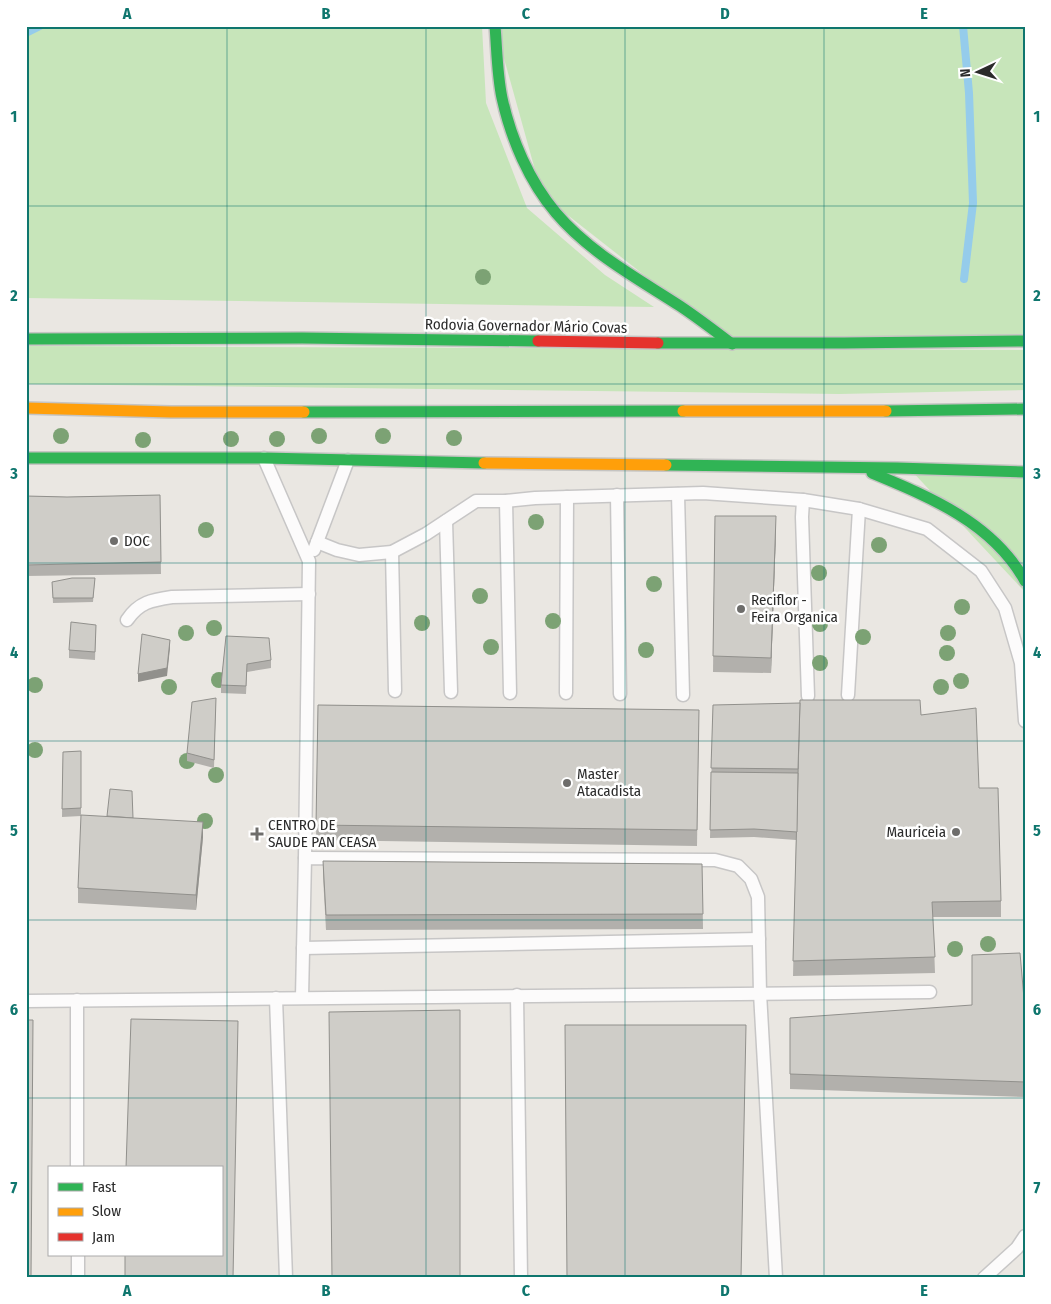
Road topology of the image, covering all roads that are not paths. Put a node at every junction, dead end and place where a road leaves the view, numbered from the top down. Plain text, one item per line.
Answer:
1 (495, 26) edge
2 (26, 328) edge
3 (26, 339) edge
4 (96, 341) junction
5 (1025, 341) edge
6 (732, 344) junction
7 (26, 408) edge
8 (1025, 409) edge
9 (26, 458) edge
10 (264, 458) junction
11 (348, 460) junction
12 (859, 467) junction
13 (1025, 472) edge
14 (678, 494) junction
15 (617, 496) junction
16 (567, 497) junction
17 (804, 500) junction
18 (506, 501) junction
19 (859, 509) junction
20 (446, 521) junction
21 (317, 542) junction
22 (392, 552) junction
23 (309, 561) junction
24 (1025, 581) edge
25 (309, 594) junction
26 (127, 620) dead end
27 (395, 692) dead end
28 (451, 692) dead end
29 (510, 693) dead end
30 (566, 694) dead end
31 (620, 694) dead end
32 (683, 695) dead end
33 (848, 695) dead end
34 (808, 696) dead end
35 (1025, 721) edge
36 (305, 858) junction
37 (759, 939) junction
38 (303, 948) junction
39 (930, 992) dead end
40 (760, 993) junction
41 (517, 996) junction
42 (302, 997) junction
43 (276, 998) junction
44 (77, 1000) junction
45 (26, 1001) edge
46 (78, 1166) edge
47 (1025, 1236) edge
48 (78, 1256) edge
49 (78, 1278) edge
50 (286, 1278) edge
51 (521, 1278) edge
52 (776, 1278) edge
53 (984, 1278) edge

1 - 6 highway
2 - 4 lane
3 - 4 highway, Rodovia Governador Mário Covas
4 - 6 highway, Rodovia Governador Mário Covas
5 - 6 highway, Rodovia Governador Mário Covas
7 - 8 highway
9 - 10 highway
10 - 11 highway
10 - 23 lane
11 - 12 highway
11 - 21 lane
12 - 13 highway
12 - 24 highway
14 - 15 lane
14 - 17 lane
14 - 32 lane
15 - 16 lane
15 - 31 lane
16 - 18 lane
16 - 30 lane
17 - 19 lane
17 - 34 lane
18 - 20 lane
18 - 29 lane
19 - 33 lane
19 - 35 lane
20 - 22 lane
20 - 28 lane
21 - 22 lane
21 - 23 lane
22 - 27 lane
23 - 25 lane
25 - 26 lane
25 - 36 lane
36 - 37 lane
36 - 38 lane
37 - 38 lane
37 - 40 lane
38 - 42 lane
39 - 40 lane
40 - 41 lane
40 - 52 lane
41 - 42 lane
41 - 51 lane
42 - 43 lane
43 - 44 lane
43 - 50 lane
44 - 45 lane
44 - 46 lane
47 - 53 lane
48 - 49 lane

